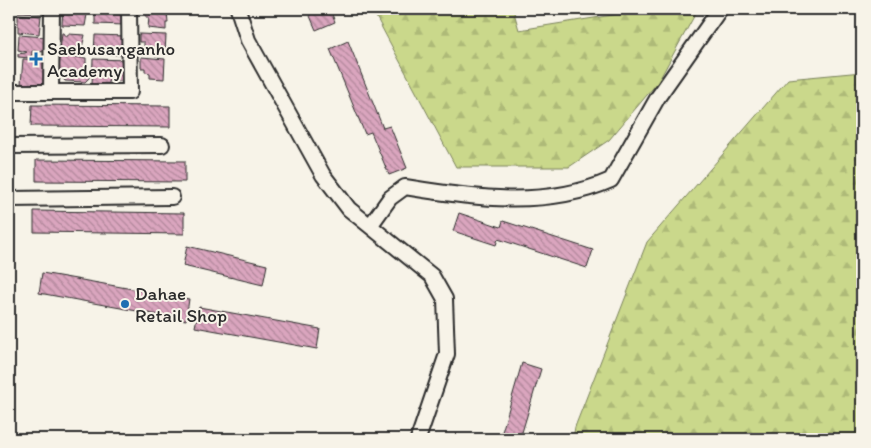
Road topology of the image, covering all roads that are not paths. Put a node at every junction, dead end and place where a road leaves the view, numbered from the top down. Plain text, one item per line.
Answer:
1 (52, 9) edge
2 (129, 9) edge
3 (238, 9) edge
4 (720, 9) edge
5 (9, 92) edge
6 (51, 92) junction
7 (162, 145) dead end
8 (9, 146) edge
9 (172, 197) dead end
10 (9, 199) edge
11 (370, 226) junction
12 (418, 439) edge

1 - 6 street
2 - 6 street
3 - 11 street
4 - 11 street
5 - 6 street
7 - 8 street
9 - 10 street
11 - 12 street

